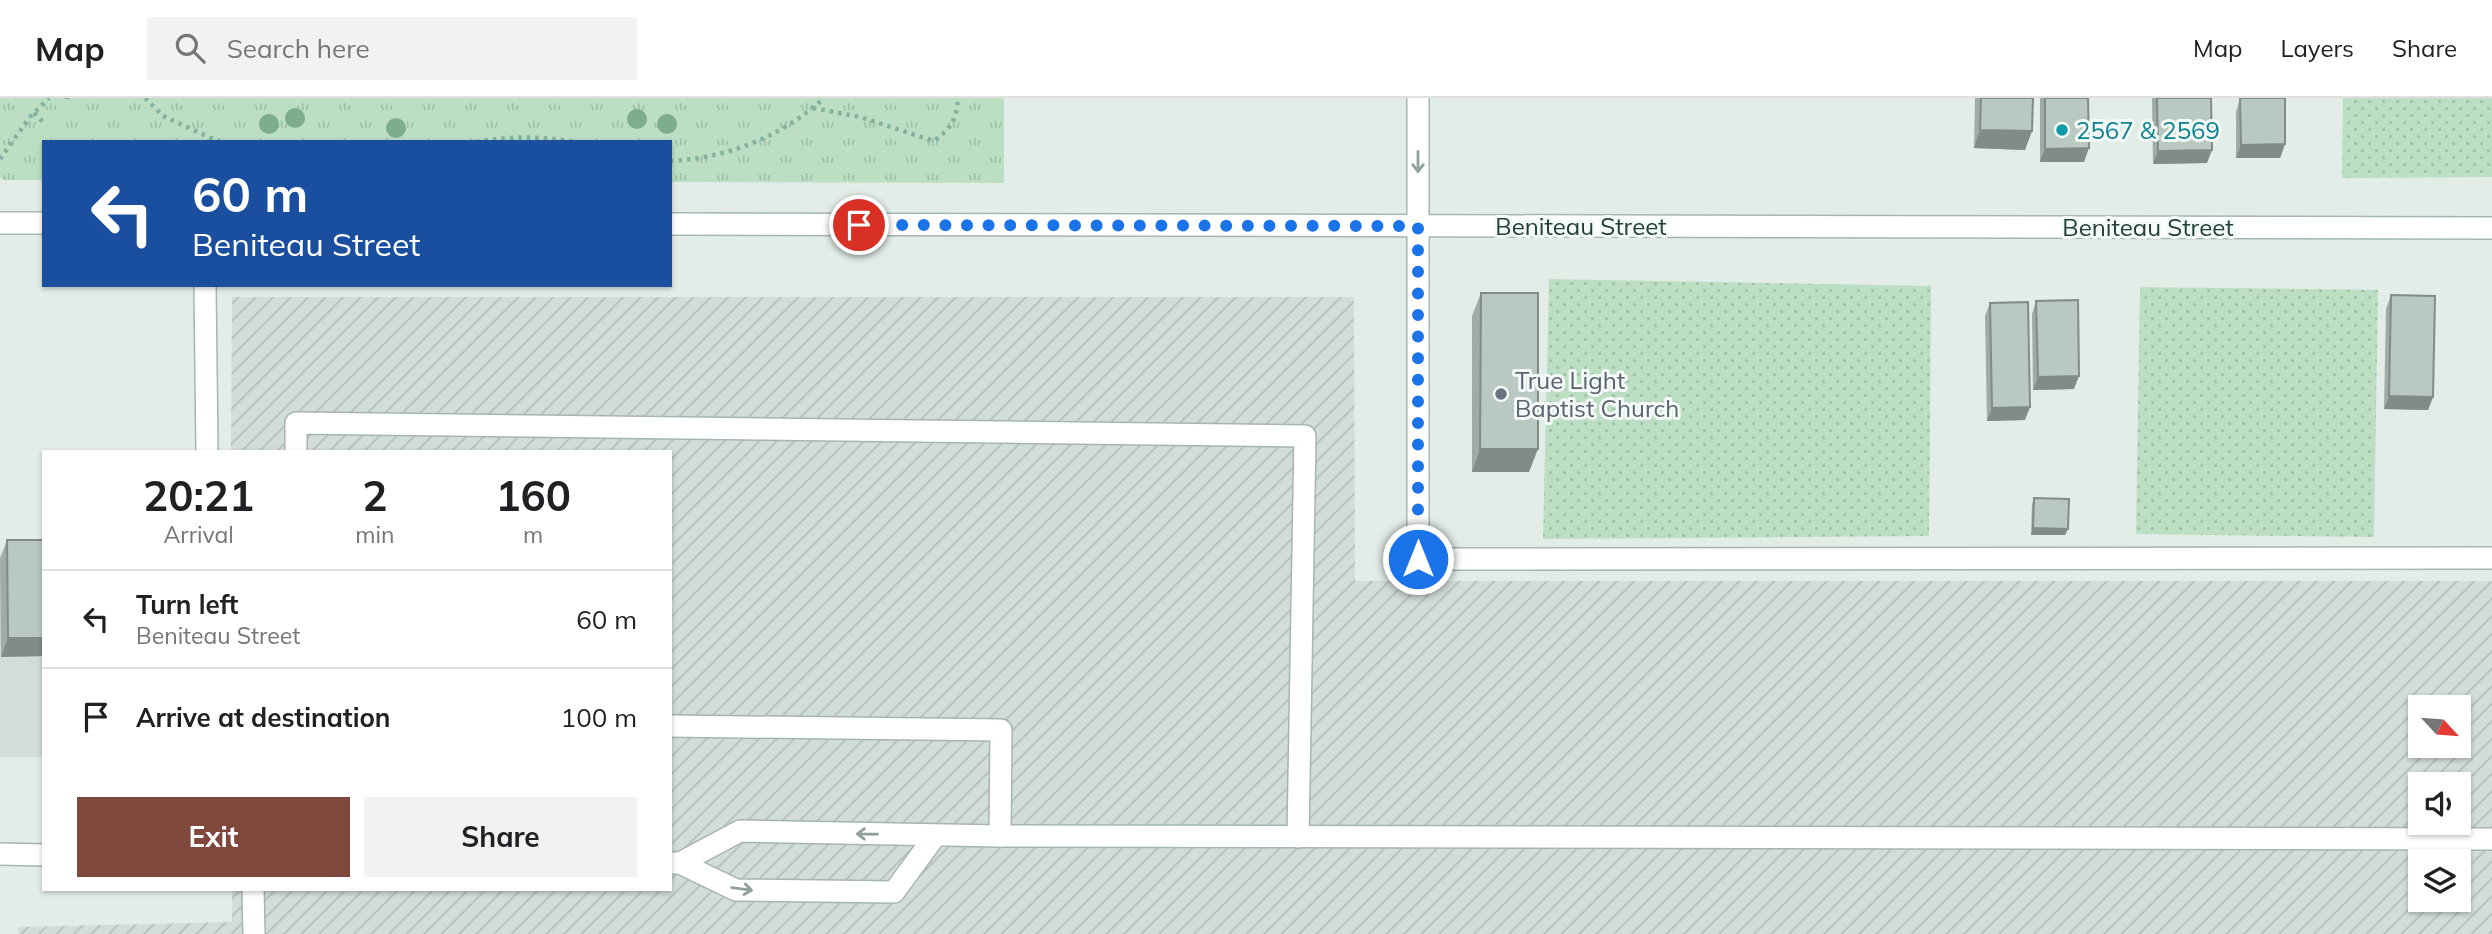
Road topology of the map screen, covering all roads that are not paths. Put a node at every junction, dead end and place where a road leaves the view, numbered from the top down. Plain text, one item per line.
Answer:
1 (1418, 98) edge
2 (0, 223) edge
3 (42, 223) edge
4 (672, 224) edge
5 (1418, 226) junction
6 (2492, 228) edge
7 (205, 287) edge
8 (206, 450) edge
9 (296, 450) edge
10 (2492, 558) edge
11 (672, 726) edge
12 (935, 836) junction
13 (1000, 836) junction
14 (1298, 836) junction
15 (2492, 839) edge
16 (0, 854) edge
17 (42, 855) edge
18 (675, 863) edge
19 (253, 891) edge
20 (254, 934) edge

1 -> 5 street
2 - 3 street
4 - 5 street, Beniteau Street
5 - 6 street, Beniteau Street
5 - 10 street
7 - 8 street
9 - 14 street
11 - 13 street
12 - 13 street
12 -> 18 street
18 -> 12 street
13 - 14 street
14 - 15 street
16 - 17 street
19 - 20 street

